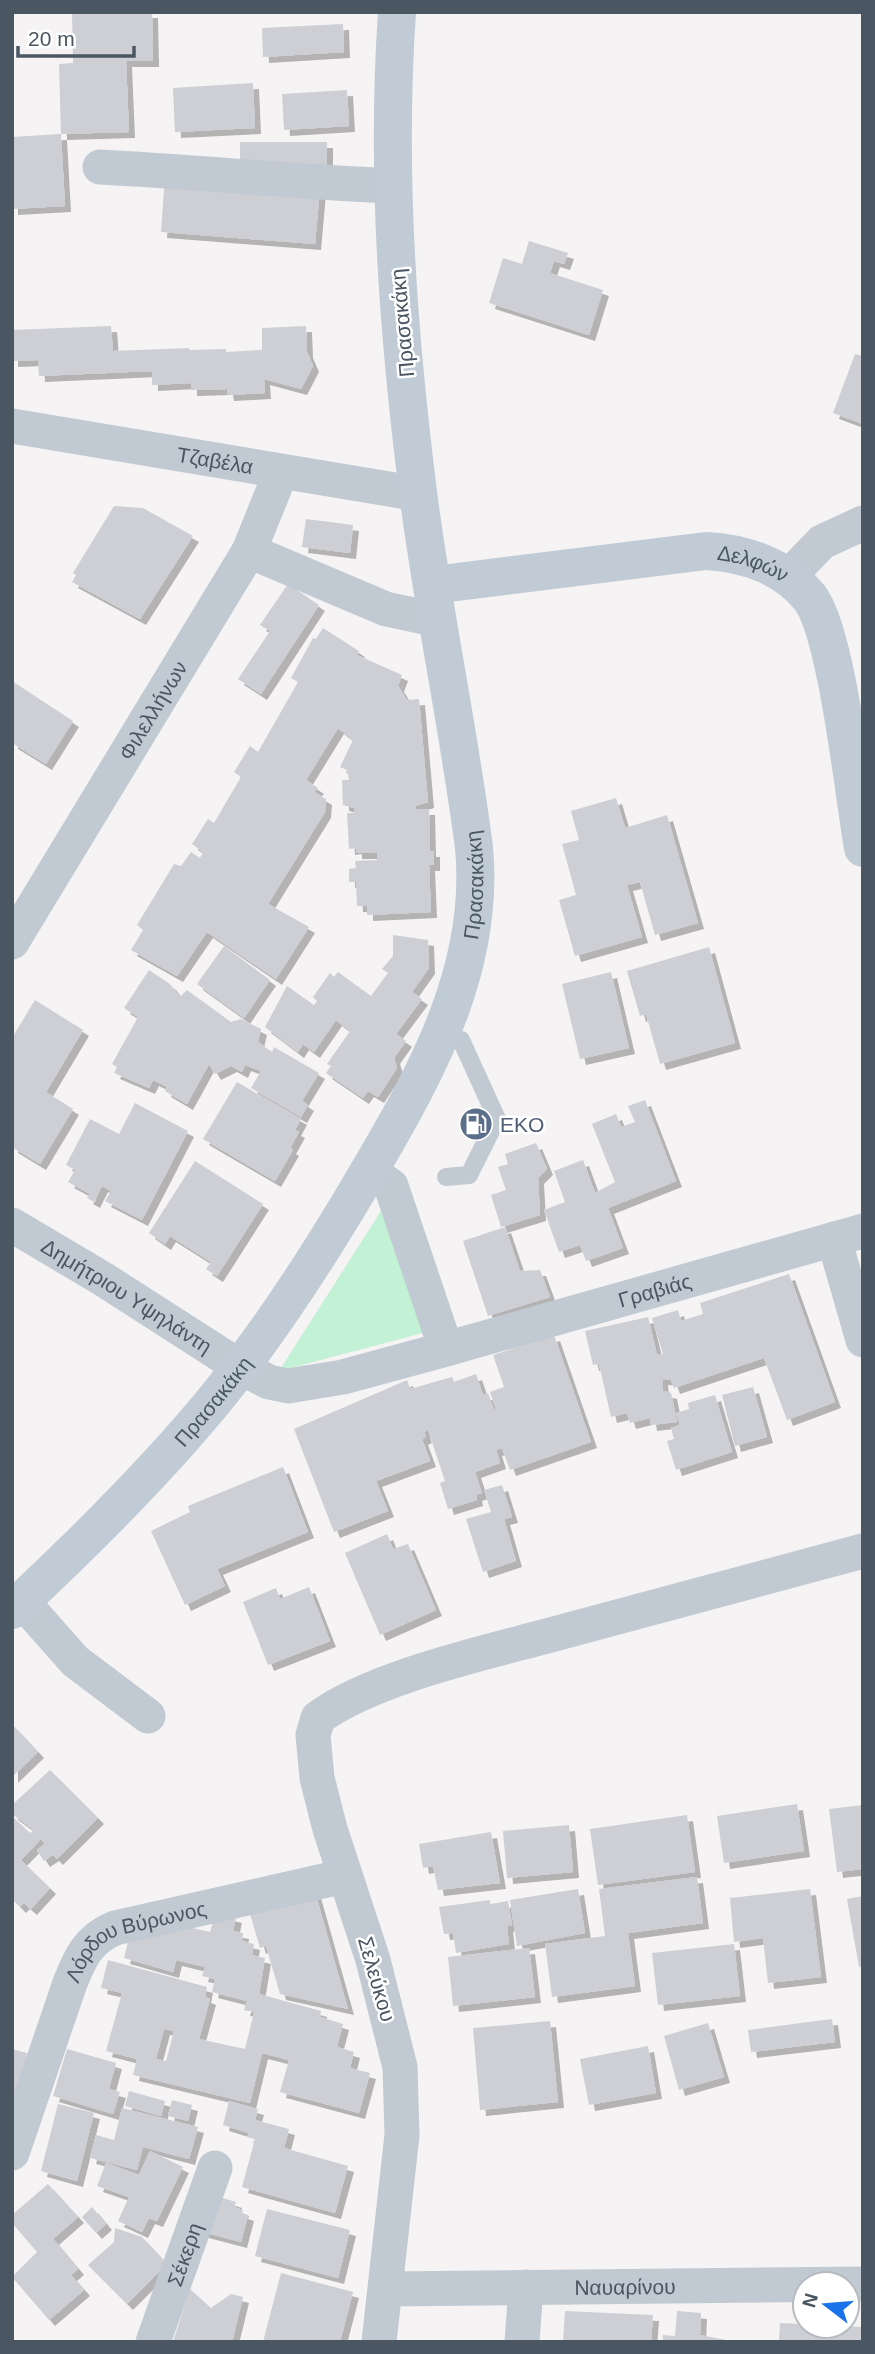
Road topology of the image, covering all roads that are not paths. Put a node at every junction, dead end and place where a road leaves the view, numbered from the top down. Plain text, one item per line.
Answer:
1 (397, 12) edge
2 (100, 167) dead end
3 (393, 186) junction
4 (12, 426) edge
5 (281, 472) junction
6 (418, 494) junction
7 (863, 523) edge
8 (249, 551) junction
9 (788, 577) junction
10 (435, 602) junction
11 (863, 848) edge
12 (12, 942) edge
13 (461, 1040) dead end
14 (369, 1171) junction
15 (446, 1177) dead end
16 (12, 1226) edge
17 (849, 1235) edge
18 (863, 1340) edge
19 (446, 1349) junction
20 (240, 1367) junction
21 (863, 1551) edge
22 (17, 1606) edge
23 (148, 1716) dead end
24 (345, 1876) junction
25 (12, 2153) edge
26 (215, 2168) dead end
27 (863, 2284) edge
28 (526, 2287) junction
29 (387, 2289) junction
30 (153, 2342) edge
31 (379, 2342) edge
32 (522, 2342) edge

1 - 3 street, Πρασακάκη
2 - 3 street
3 - 6 street, Πρασακάκη
4 - 5 street, Τζαβέλα
5 - 6 street, Τζαβέλα
5 - 8 street, Φιλελλήνων
6 - 10 street, Πρασακάκη
7 - 9 street
8 - 10 street
8 - 12 street, Φιλελλήνων
9 - 10 street, Δελφών
9 - 11 street, Δελφών
10 - 14 street, Πρασακάκη
13 - 15 lane
14 - 19 street
14 - 20 street, Πρασακάκη
16 - 20 street, Δημήτριου Υψηλάντη
17 - 18 street
17 - 19 street, Γραβιάς
19 - 20 street, Γραβιάς
20 - 22 street, Πρασακάκη
21 - 24 street, Σελεύκου
22 - 23 street
24 - 25 street, Λόρδου Βύρωνος
24 - 29 street, Σελεύκου
26 - 30 street, Σέκερη
27 - 28 street, Ναυαρίνου
28 - 29 street, Ναυαρίνου
28 - 32 street
29 - 31 street, Σελεύκου

